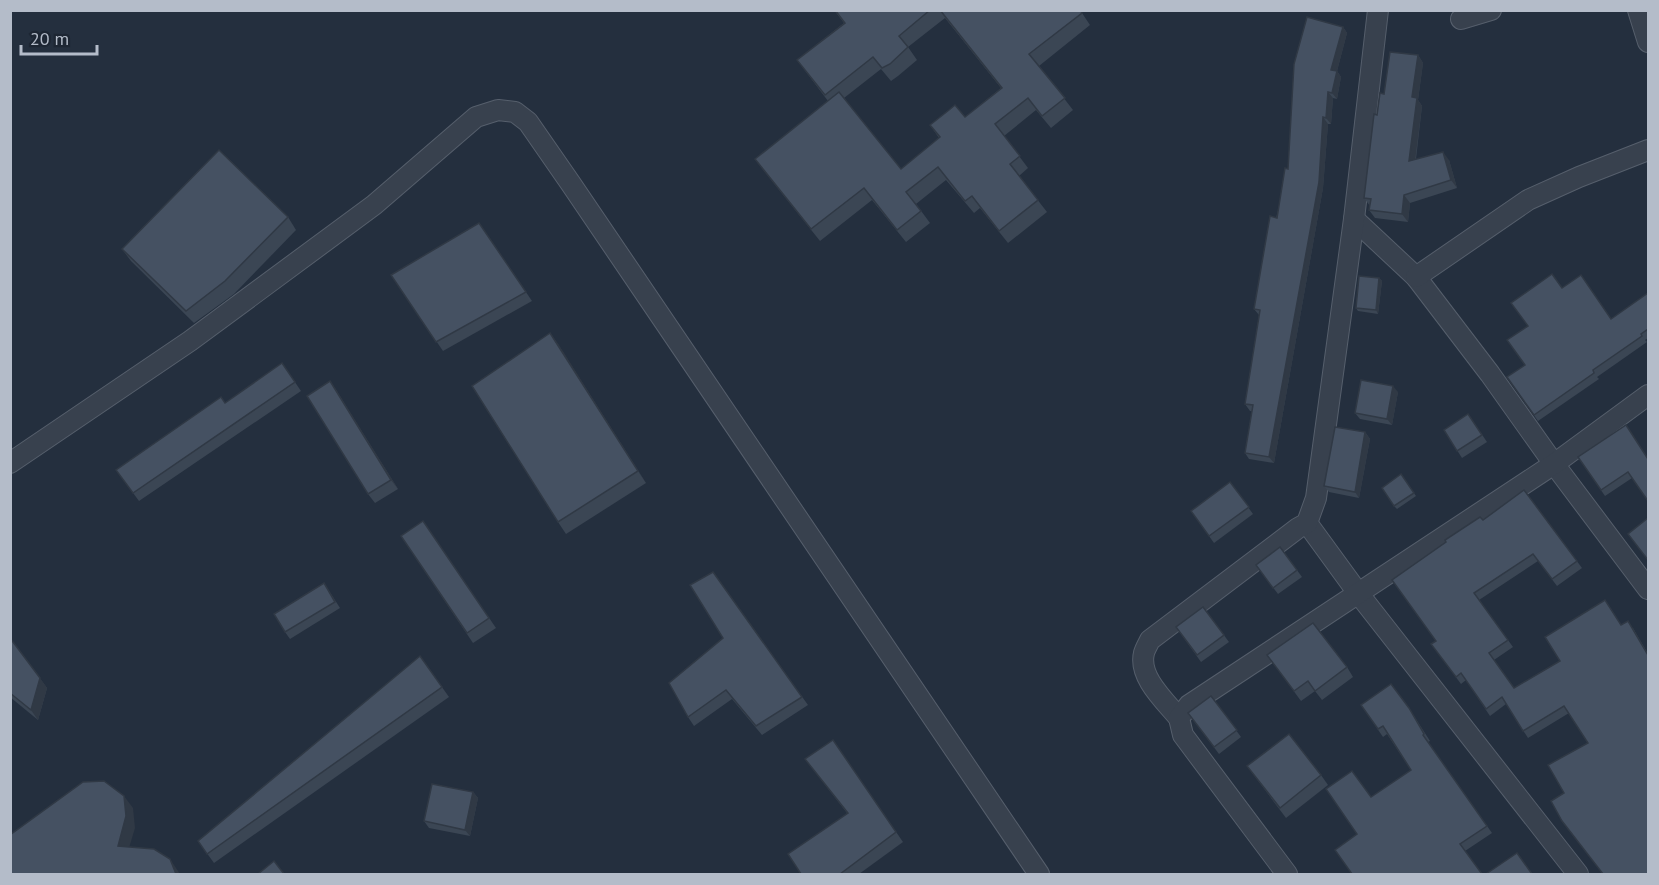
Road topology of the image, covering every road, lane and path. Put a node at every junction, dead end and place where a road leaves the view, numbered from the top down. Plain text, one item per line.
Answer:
1 (1378, 10) edge
2 (1491, 10) edge
3 (1638, 10) edge
4 (1461, 19) dead end
5 (1648, 42) edge
6 (1648, 150) edge
7 (1354, 219) junction
8 (1416, 277) junction
9 (1648, 395) edge
10 (10, 463) edge
11 (1554, 464) junction
12 (1308, 523) junction
13 (1648, 589) edge
14 (1358, 593) junction
15 (1179, 718) junction
16 (1039, 874) edge
17 (1287, 874) edge
18 (1578, 874) edge

1 - 7 street
2 - 4 street
3 - 5 street
6 - 8 street
7 - 8 street
7 - 12 street
8 - 11 street
9 - 11 street
10 - 16 street
11 - 13 street
11 - 14 street
12 - 14 street
12 - 15 street
14 - 15 street
14 - 18 street
15 - 17 street

